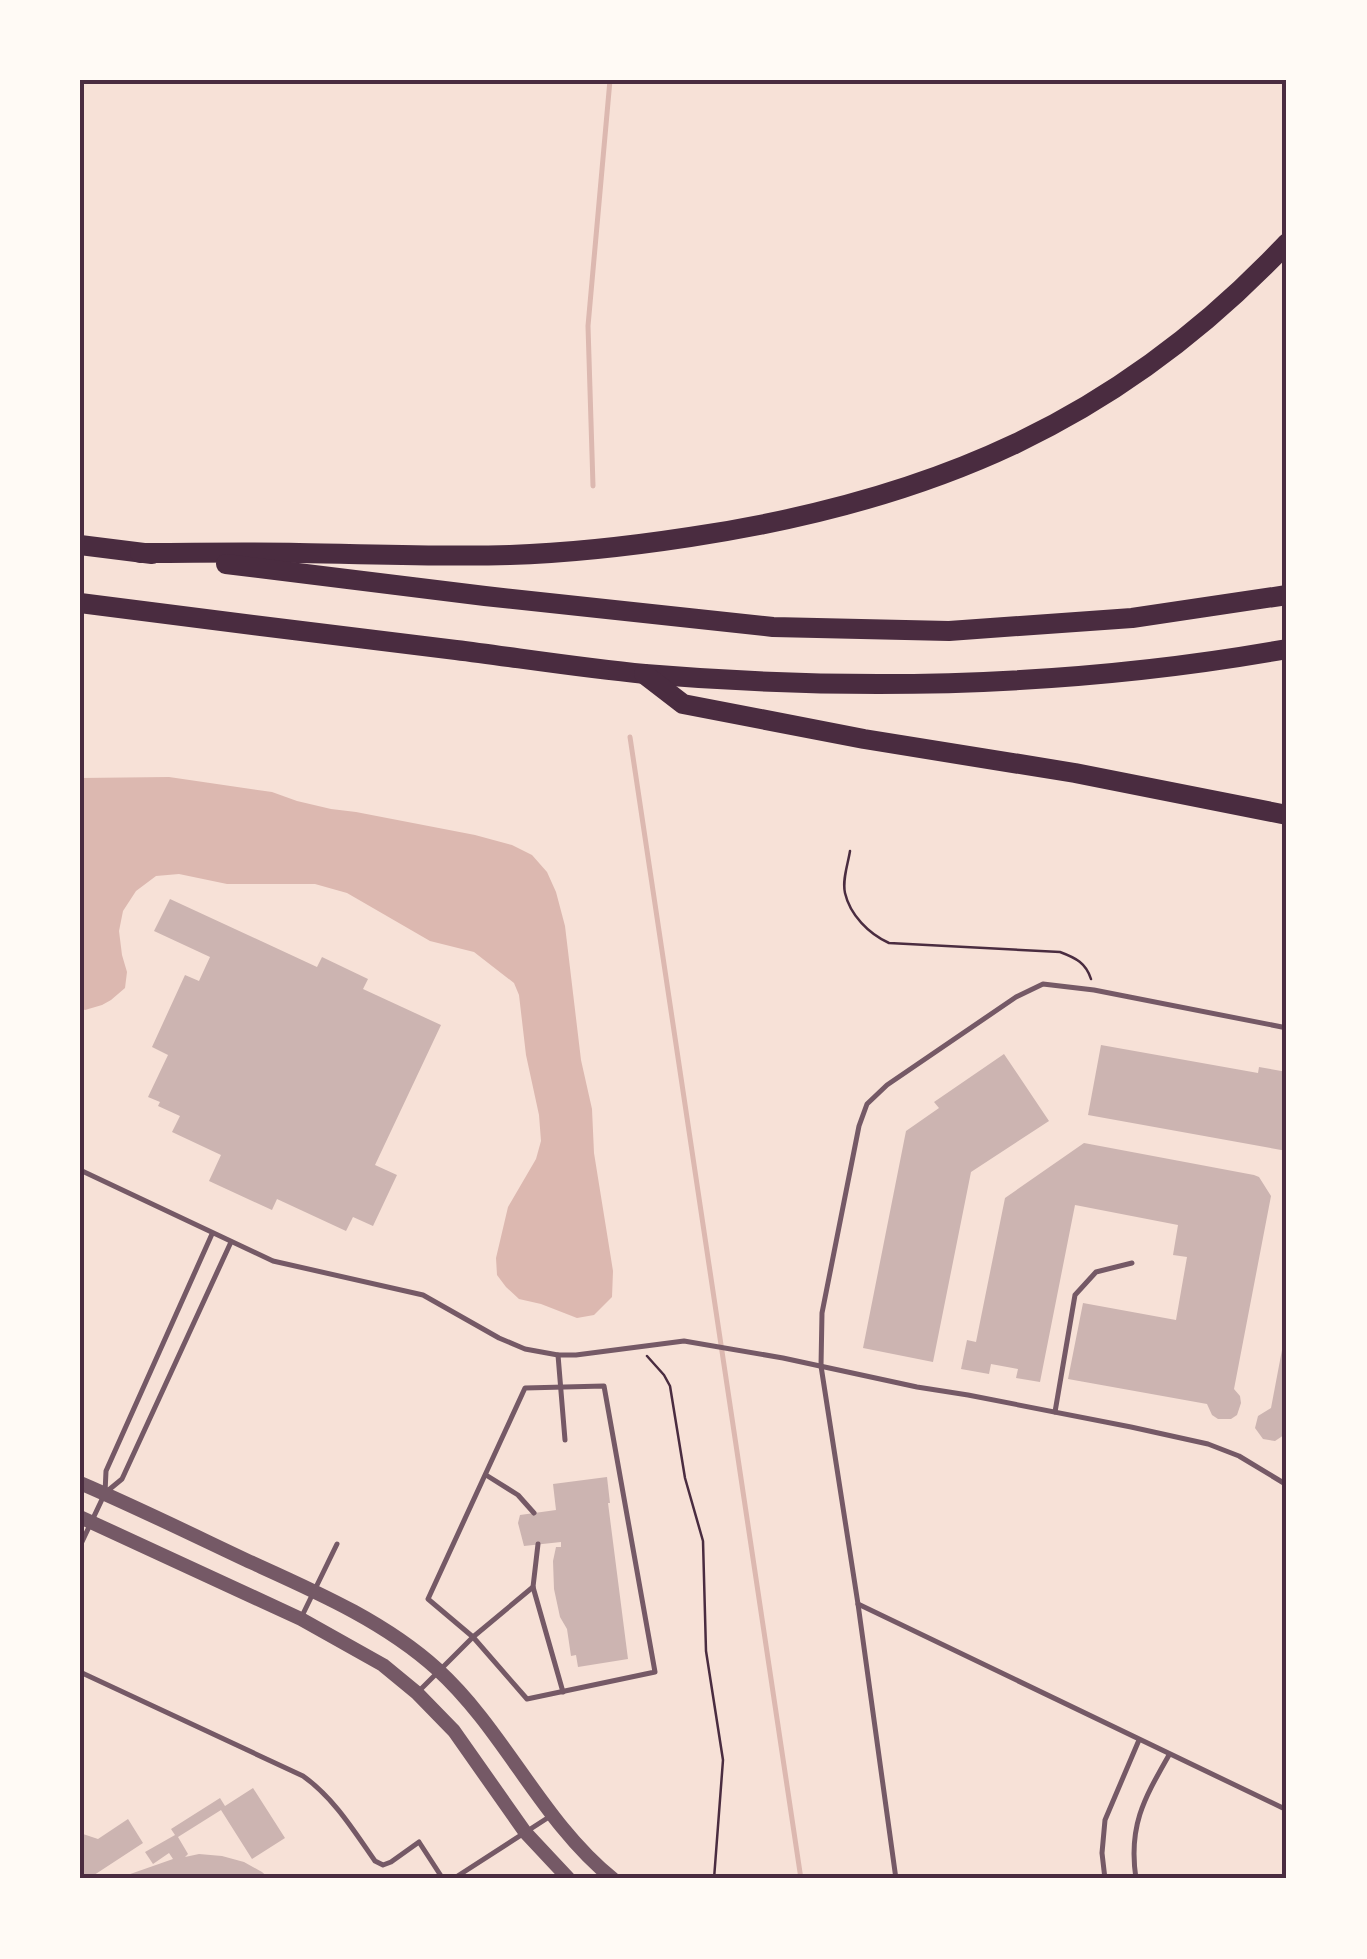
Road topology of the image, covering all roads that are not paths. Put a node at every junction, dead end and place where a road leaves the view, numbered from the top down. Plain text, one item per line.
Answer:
1 (1287, 242) edge
2 (80, 545) edge
3 (140, 553) junction
4 (1287, 596) edge
5 (80, 603) edge
6 (1287, 649) edge
7 (644, 674) junction
8 (1287, 815) edge
9 (1287, 1028) edge
10 (80, 1170) edge
11 (212, 1234) junction
12 (231, 1242) junction
13 (1132, 1263) dead end
14 (558, 1355) junction
15 (821, 1366) junction
16 (559, 1388) junction
17 (1055, 1412) junction
18 (565, 1440) dead end
19 (486, 1474) junction
20 (80, 1483) edge
21 (1287, 1485) edge
22 (105, 1494) junction
23 (534, 1513) dead end
24 (86, 1520) edge
25 (337, 1544) dead end
26 (538, 1544) dead end
27 (80, 1546) edge
28 (533, 1587) junction
29 (315, 1592) junction
30 (858, 1604) junction
31 (301, 1619) junction
32 (473, 1637) junction
33 (438, 1670) junction
34 (80, 1672) edge
35 (563, 1692) junction
36 (418, 1693) junction
37 (1139, 1740) junction
38 (1169, 1755) junction
39 (1287, 1810) edge
40 (551, 1816) junction
41 (525, 1832) junction
42 (443, 1879) edge
43 (453, 1879) edge
44 (568, 1879) edge
45 (613, 1879) edge
46 (896, 1879) edge
47 (1106, 1879) edge
48 (1136, 1879) edge

1 - 3 highway
2 - 3 highway
3 - 4 highway
5 - 7 highway
6 - 7 highway
7 - 8 highway
9 - 15 lane
10 - 11 lane
11 - 12 lane
11 - 22 lane
12 - 14 lane
12 - 22 lane
13 - 17 lane
14 - 15 lane
14 - 16 lane
15 - 17 lane
15 - 30 lane
16 - 18 lane
16 - 19 lane
16 - 35 lane
17 - 21 lane
19 - 23 lane
19 - 32 lane
20 - 22 street
22 - 24 lane
22 - 29 street
24 - 27 lane
24 - 31 street
25 - 29 lane
26 - 28 lane
28 - 32 lane
28 - 35 lane
29 - 31 lane
29 - 33 street
30 - 37 lane
30 - 46 lane
31 - 36 street
32 - 33 lane
32 - 35 lane
33 - 36 lane
33 - 40 street
34 - 42 lane
36 - 41 street
37 - 38 lane
37 - 47 lane
38 - 39 lane
38 - 48 lane
40 - 41 lane
40 - 45 street
41 - 43 lane
41 - 44 street

